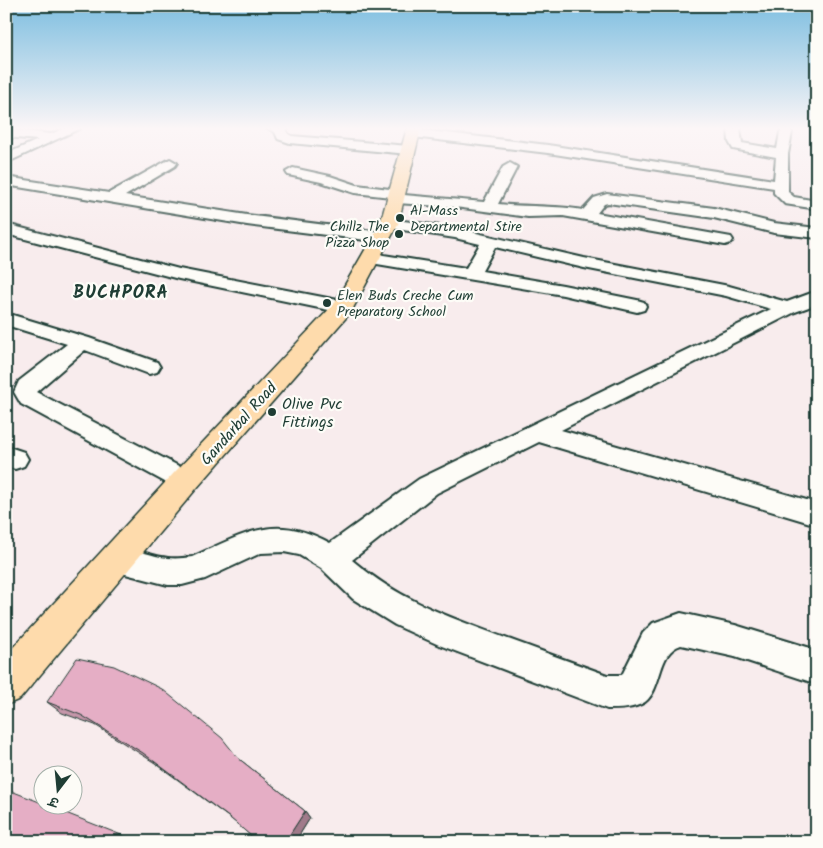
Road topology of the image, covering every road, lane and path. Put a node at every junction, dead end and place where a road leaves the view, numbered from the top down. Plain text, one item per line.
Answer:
1 (510, 167) dead end
2 (162, 168) edge
3 (403, 168) edge
4 (678, 168) edge
5 (781, 168) edge
6 (293, 172) dead end
7 (6, 181) edge
8 (780, 185) junction
9 (112, 198) junction
10 (817, 205) edge
11 (489, 207) junction
12 (587, 215) junction
13 (387, 222) junction
14 (6, 229) edge
15 (817, 233) edge
16 (726, 240) dead end
17 (490, 241) junction
18 (471, 274) junction
19 (817, 297) edge
20 (637, 306) dead end
21 (343, 307) junction
22 (788, 308) junction
23 (6, 319) edge
24 (82, 342) junction
25 (149, 367) dead end
26 (536, 432) junction
27 (185, 481) junction
28 (817, 514) edge
29 (331, 559) junction
30 (116, 560) junction
31 (817, 667) edge
32 (6, 685) edge

1 - 11 street
2 - 9 street
3 - 13 main road, Gandarbal Road
4 - 8 street
5 - 8 street
6 - 13 street
7 - 9 street
8 - 10 street
9 - 13 street
11 - 12 street
11 - 13 street
12 - 15 street
12 - 16 street
13 - 17 street
13 - 18 street
13 - 21 main road, Gandarbal Road
14 - 21 street
17 - 18 street
17 - 22 street
18 - 20 street
19 - 22 street
21 - 27 main road, Gandarbal Road
22 - 26 street
23 - 24 street
24 - 25 street
24 - 27 street
26 - 28 street
26 - 29 street
27 - 30 main road, Gandarbal Road
29 - 30 street
29 - 31 street
30 - 32 main road, Gandarbal Road

